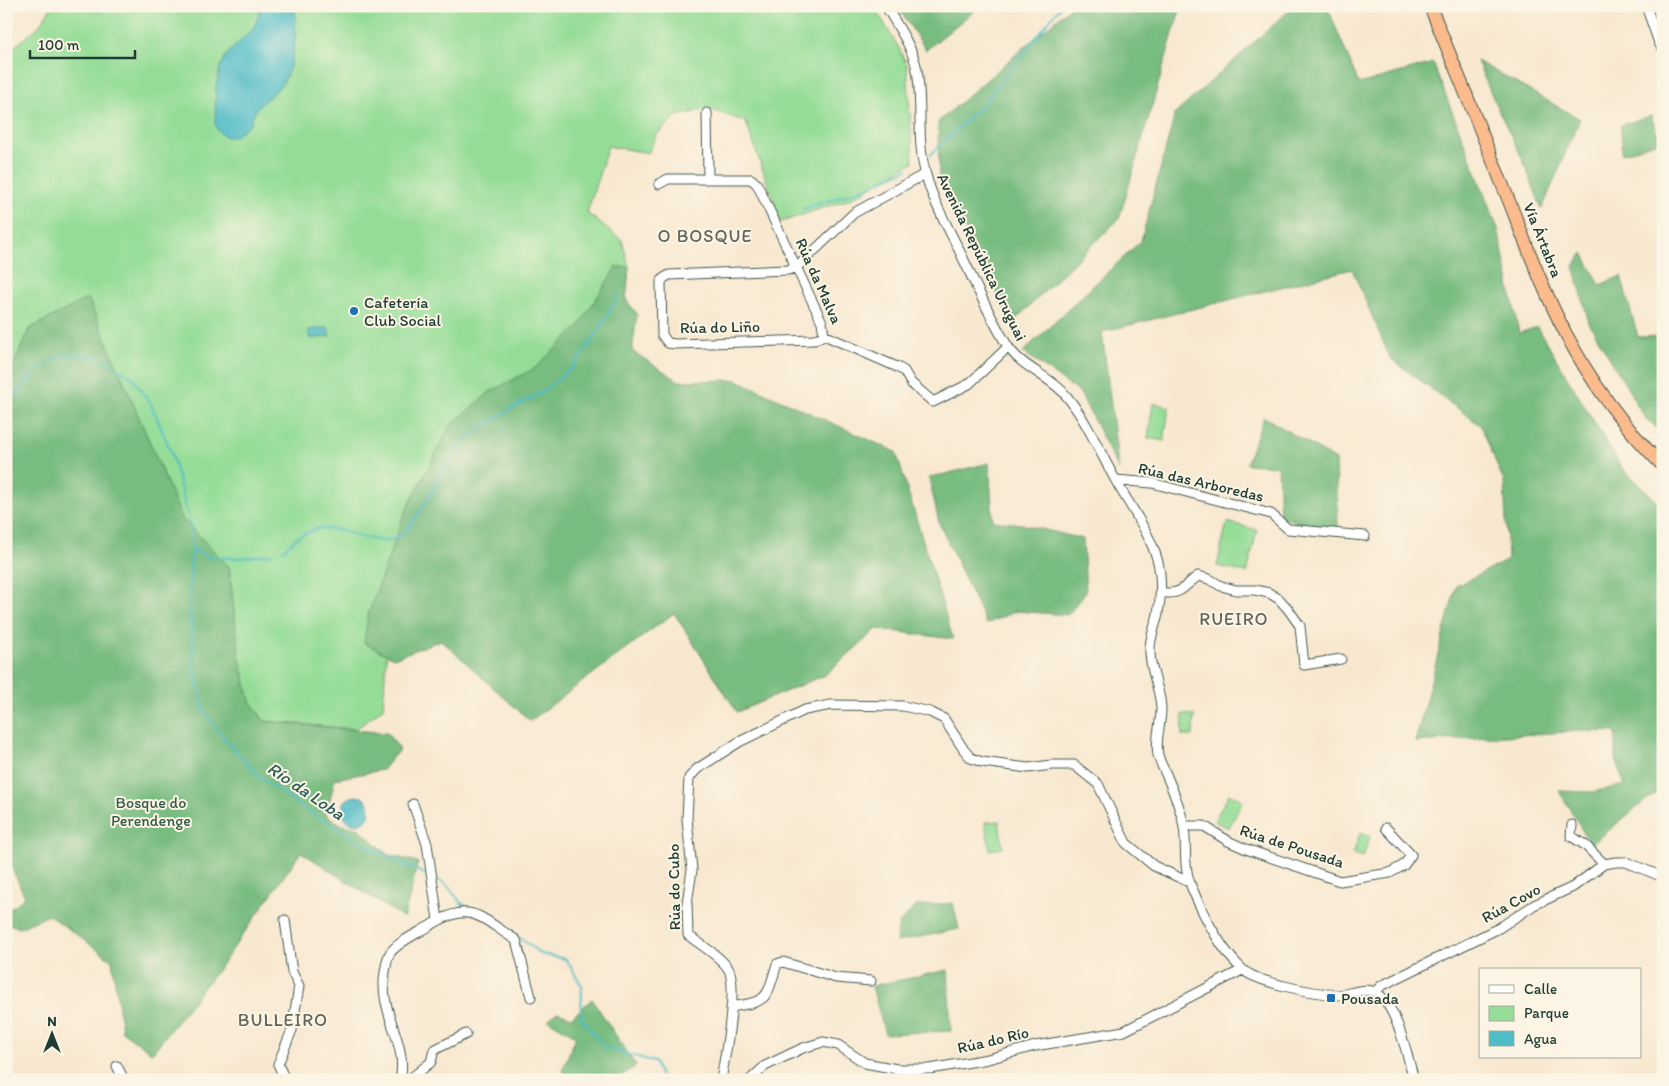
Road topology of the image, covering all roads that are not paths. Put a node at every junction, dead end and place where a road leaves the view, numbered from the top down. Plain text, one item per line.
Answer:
1 (886, 6) edge
2 (1430, 6) edge
3 (1646, 6) edge
4 (1663, 48) edge
5 (707, 112) dead end
6 (925, 174) junction
7 (708, 178) junction
8 (659, 184) dead end
9 (797, 267) junction
10 (824, 335) junction
11 (1008, 347) junction
12 (1663, 466) edge
13 (1116, 480) junction
14 (1364, 536) dead end
15 (1161, 593) junction
16 (1341, 659) dead end
17 (413, 804) dead end
18 (1572, 825) dead end
19 (1184, 826) junction
20 (1386, 828) dead end
21 (1604, 864) junction
22 (1663, 877) edge
23 (1189, 882) junction
24 (285, 920) dead end
25 (438, 920) junction
26 (1242, 970) junction
27 (871, 981) dead end
28 (1375, 992) junction
29 (531, 997) dead end
30 (731, 1006) junction
31 (466, 1034) dead end
32 (117, 1066) dead end
33 (124, 1080) edge
34 (285, 1080) edge
35 (400, 1080) edge
36 (408, 1080) edge
37 (721, 1080) edge
38 (750, 1080) edge
39 (1414, 1080) edge

1 - 6 street, Avenida República Uruguai
2 - 12 highway, Vía Ártabra
3 - 4 street
5 - 7 street
6 - 9 street
6 - 11 street, Avenida República Uruguai
7 - 8 street, Rúa da Malva
7 - 9 street, Rúa da Malva
9 - 10 street, Rúa da Malva
9 - 10 street, Rúa do Liño
10 - 11 street, Rúa da Malva
11 - 13 street, Avenida República Uruguai
13 - 14 street, Rúa das Arboredas
13 - 15 street, Avenida República Uruguai
15 - 16 street
15 - 19 street, Avenida República Uruguai
17 - 25 street
18 - 21 street
19 - 20 street, Rúa de Pousada
19 - 23 street, Avenida República Uruguai
21 - 22 street
21 - 28 street, Rúa Covo
23 - 26 street, Avenida República Uruguai
23 - 30 street, Rúa do Cubo
24 - 34 street
25 - 29 street
25 - 35 street
26 - 28 street, Avenida República Uruguai
26 - 38 street, Rúa do Río
27 - 30 street
28 - 39 street
30 - 37 street, Rúa do Cubo
31 - 36 street
32 - 33 street

